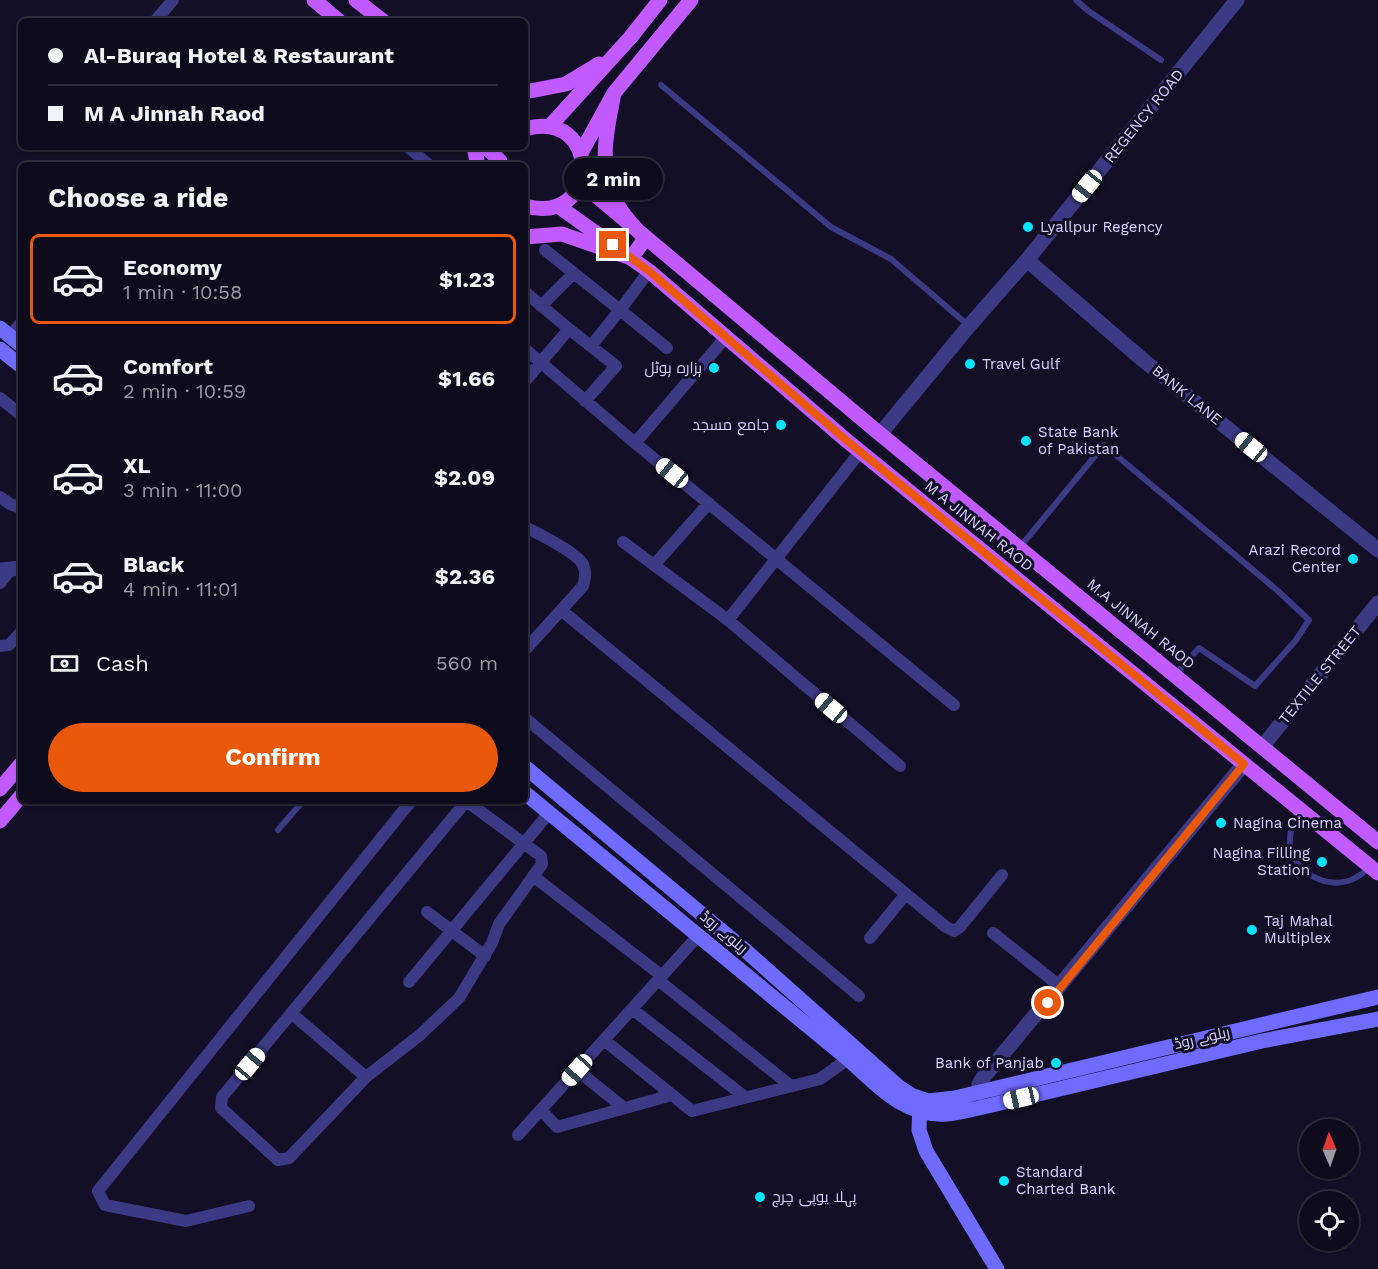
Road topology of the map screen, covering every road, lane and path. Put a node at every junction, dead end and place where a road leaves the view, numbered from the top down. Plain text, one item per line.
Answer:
1 (173, 0) edge
2 (314, 0) edge
3 (356, 0) edge
4 (660, 0) edge
5 (691, 0) edge
6 (1076, 0) edge
7 (1238, 0) edge
8 (158, 18) edge
9 (335, 18) edge
10 (379, 18) edge
11 (630, 38) junction
12 (648, 52) junction
13 (613, 55) junction
14 (1161, 60) dead end
15 (661, 85) dead end
16 (528, 91) edge
17 (614, 93) junction
18 (550, 126) junction
19 (528, 128) edge
20 (412, 150) edge
21 (581, 153) junction
22 (426, 162) edge
23 (581, 183) junction
24 (558, 206) junction
25 (529, 211) edge
26 (528, 237) edge
27 (645, 239) junction
28 (545, 250) dead end
29 (631, 258) junction
30 (1027, 260) junction
31 (649, 271) junction
32 (574, 273) junction
33 (528, 295) edge
34 (541, 306) junction
35 (620, 310) junction
36 (969, 326) junction
37 (569, 329) junction
38 (725, 338) junction
39 (591, 346) junction
40 (667, 348) dead end
41 (0, 349) edge
42 (528, 352) edge
43 (541, 363) junction
44 (18, 364) edge
45 (528, 378) edge
46 (0, 398) edge
47 (585, 401) junction
48 (18, 413) edge
49 (880, 434) junction
50 (635, 443) junction
51 (860, 452) junction
52 (0, 497) edge
53 (708, 503) junction
54 (18, 507) edge
55 (528, 529) edge
56 (623, 542) dead end
57 (1019, 547) junction
58 (1378, 550) edge
59 (778, 558) junction
60 (654, 565) junction
61 (11, 569) edge
62 (0, 583) edge
63 (1378, 603) edge
64 (561, 610) junction
65 (728, 621) junction
66 (18, 635) edge
67 (0, 646) edge
68 (528, 647) edge
69 (1175, 675) junction
70 (954, 705) dead end
71 (528, 720) edge
72 (1262, 747) junction
73 (1244, 764) junction
74 (900, 766) dead end
75 (528, 769) edge
76 (18, 771) edge
77 (0, 789) edge
78 (528, 796) edge
79 (18, 800) edge
80 (300, 804) edge
81 (409, 804) edge
82 (466, 804) edge
83 (472, 804) edge
84 (1299, 808) junction
85 (549, 813) junction
86 (0, 821) edge
87 (278, 830) dead end
88 (1378, 842) edge
89 (524, 843) junction
90 (1374, 870) edge
91 (1002, 875) dead end
92 (533, 876) junction
93 (906, 894) junction
94 (427, 912) dead end
95 (451, 931) junction
96 (993, 933) dead end
97 (697, 937) junction
98 (870, 938) dead end
99 (485, 956) junction
100 (660, 978) junction
101 (409, 982) dead end
102 (1061, 987) junction
103 (859, 996) dead end
104 (1378, 997) edge
105 (632, 1009) junction
106 (291, 1013) junction
107 (1378, 1018) edge
108 (604, 1040) junction
109 (848, 1059) junction
110 (577, 1070) junction
111 (366, 1077) junction
112 (791, 1086) junction
113 (979, 1093) junction
114 (672, 1095) junction
115 (745, 1097) junction
116 (920, 1106) junction
117 (624, 1108) junction
118 (541, 1110) junction
119 (518, 1135) dead end
120 (249, 1206) dead end
121 (998, 1269) edge

1 - 8 street
2 - 9 main road
3 - 10 main road
4 - 11 main road
5 - 12 main road
6 - 14 lane
7 - 30 street, REGENCY ROAD
11 - 12 main road
11 - 13 main road
12 - 17 main road
13 - 16 main road
13 - 18 main road
15 - 36 lane
17 - 21 main road
17 - 27 main road
18 - 19 main road
18 - 21 main road
20 - 22 street
21 - 23 main road
23 - 24 main road
23 - 27 main road
24 - 25 main road
24 - 29 main road, M A JINNAH RAOD
26 - 29 main road
27 - 29 main road
27 - 49 main road
28 - 32 street
29 - 31 main road, M A JINNAH RAOD
30 - 36 street, REGENCY ROAD
30 - 58 street, BANK LANE
31 - 35 street
31 - 38 main road, M A JINNAH RAOD
32 - 34 street
32 - 35 street
33 - 34 street
34 - 37 street
35 - 39 street
35 - 40 street
36 - 49 street, REGENCY ROAD
37 - 39 street
37 - 43 street
38 - 50 street
38 - 51 main road, M A JINNAH RAOD
39 - 47 street
41 - 44 main road
42 - 43 street
43 - 45 street
43 - 47 street
46 - 48 street
47 - 50 street
49 - 57 main road, M.A JINNAH RAOD
50 - 53 street
51 - 59 street
51 - 73 main road, M A JINNAH RAOD
52 - 54 street
53 - 59 street
53 - 60 street
55 - 64 street
56 - 60 street
57 - 69 main road, M.A JINNAH RAOD
57 - 69 lane
59 - 65 street
59 - 70 street
60 - 65 street
61 - 62 street
63 - 72 street, TEXTILE STREET
64 - 68 street
64 - 93 street
65 - 74 street
66 - 67 street
69 - 72 main road, M.A JINNAH RAOD
71 - 103 street
72 - 88 main road, M.A JINNAH RAOD
73 - 84 main road, M A JINNAH RAOD
73 - 102 street
75 - 116 main road, ریلوے روڈ
76 - 77 main road
78 - 85 main road, ریلوے روڈ
79 - 86 main road
80 - 87 lane
81 - 120 street
82 - 106 street
83 - 89 street
84 - 90 main road, M A JINNAH RAOD
84 - 90 lane
85 - 89 street
85 - 97 main road, ریلوے روڈ
89 - 92 street
89 - 95 street
91 - 93 street
92 - 99 street
92 - 100 street
93 - 98 street
94 - 95 street
95 - 99 street
95 - 101 street
96 - 102 street
97 - 100 street
97 - 109 main road, ریلوے روڈ
99 - 111 street
100 - 105 street
100 - 112 street
102 - 113 street
104 - 113 main road, ریلوے روڈ
105 - 108 street
105 - 115 street
106 - 111 street
106 - 111 street
107 - 116 main road, ریلوے روڈ
108 - 110 street
108 - 114 street
109 - 112 street
109 - 116 main road, ریلوے روڈ
110 - 117 street
110 - 118 street
112 - 115 street
113 - 116 main road, ریلوے روڈ
114 - 115 street
114 - 117 street
116 - 121 main road
117 - 118 street
118 - 119 street

